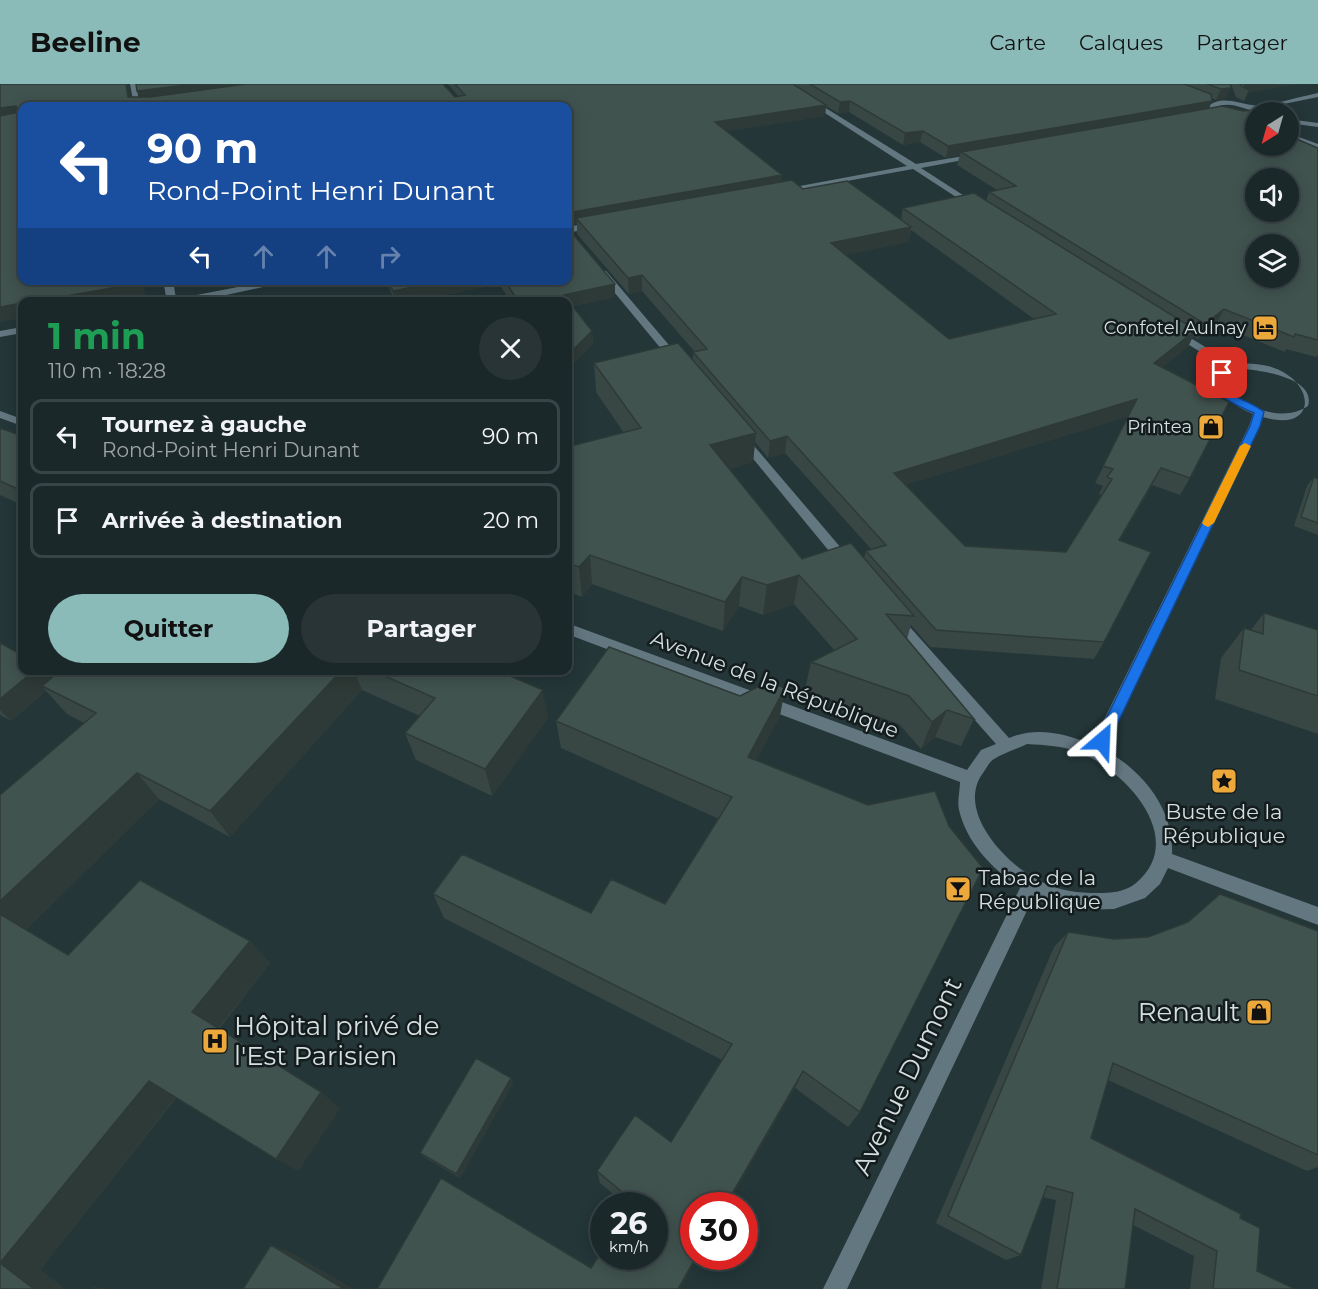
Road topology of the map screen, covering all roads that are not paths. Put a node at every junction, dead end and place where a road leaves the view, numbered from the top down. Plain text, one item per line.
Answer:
1 (133, 84) edge
2 (783, 84) edge
3 (1227, 93) edge
4 (1318, 95) edge
5 (1204, 101) edge
6 (136, 102) edge
7 (1296, 102) edge
8 (1235, 103) junction
9 (1215, 104) junction
10 (1245, 109) edge
11 (1219, 114) junction
12 (1245, 115) edge
13 (1199, 116) edge
14 (1299, 122) edge
15 (1318, 125) edge
16 (1299, 139) edge
17 (1318, 147) edge
18 (986, 154) edge
19 (915, 168) junction
20 (772, 194) edge
21 (988, 213) edge
22 (609, 223) edge
23 (572, 232) edge
24 (597, 266) edge
25 (264, 285) edge
26 (201, 297) edge
27 (1167, 326) edge
28 (18, 331) edge
29 (0, 334) edge
30 (681, 366) edge
31 (1232, 368) junction
32 (1315, 392) edge
33 (1259, 412) junction
34 (0, 414) edge
35 (18, 421) edge
36 (735, 429) edge
37 (857, 575) edge
38 (887, 611) edge
39 (572, 630) edge
40 (1004, 743) junction
41 (1096, 752) junction
42 (969, 778) junction
43 (1164, 859) junction
44 (1029, 887) junction
45 (1318, 916) edge
46 (835, 1289) edge

1 - 6 street
2 - 19 street
3 - 8 street
4 - 7 street
5 - 9 street
8 - 9 street
8 - 10 street
9 - 11 street
11 - 12 street
11 - 13 street
14 - 15 street
16 - 17 street
18 - 19 street
19 - 20 street
19 - 21 street
22 - 23 street
24 - 30 street
25 - 26 street
27 - 31 street
28 - 29 street
31 - 32 street
31 - 33 street
32 - 33 street
33 - 41 street
34 - 35 street
36 - 37 street
38 - 40 street
39 - 42 street, Avenue de la République
40 - 41 street
40 - 42 street
41 - 43 street
42 - 44 street
43 - 44 street
43 - 45 street
44 - 46 street, Avenue Dumont

